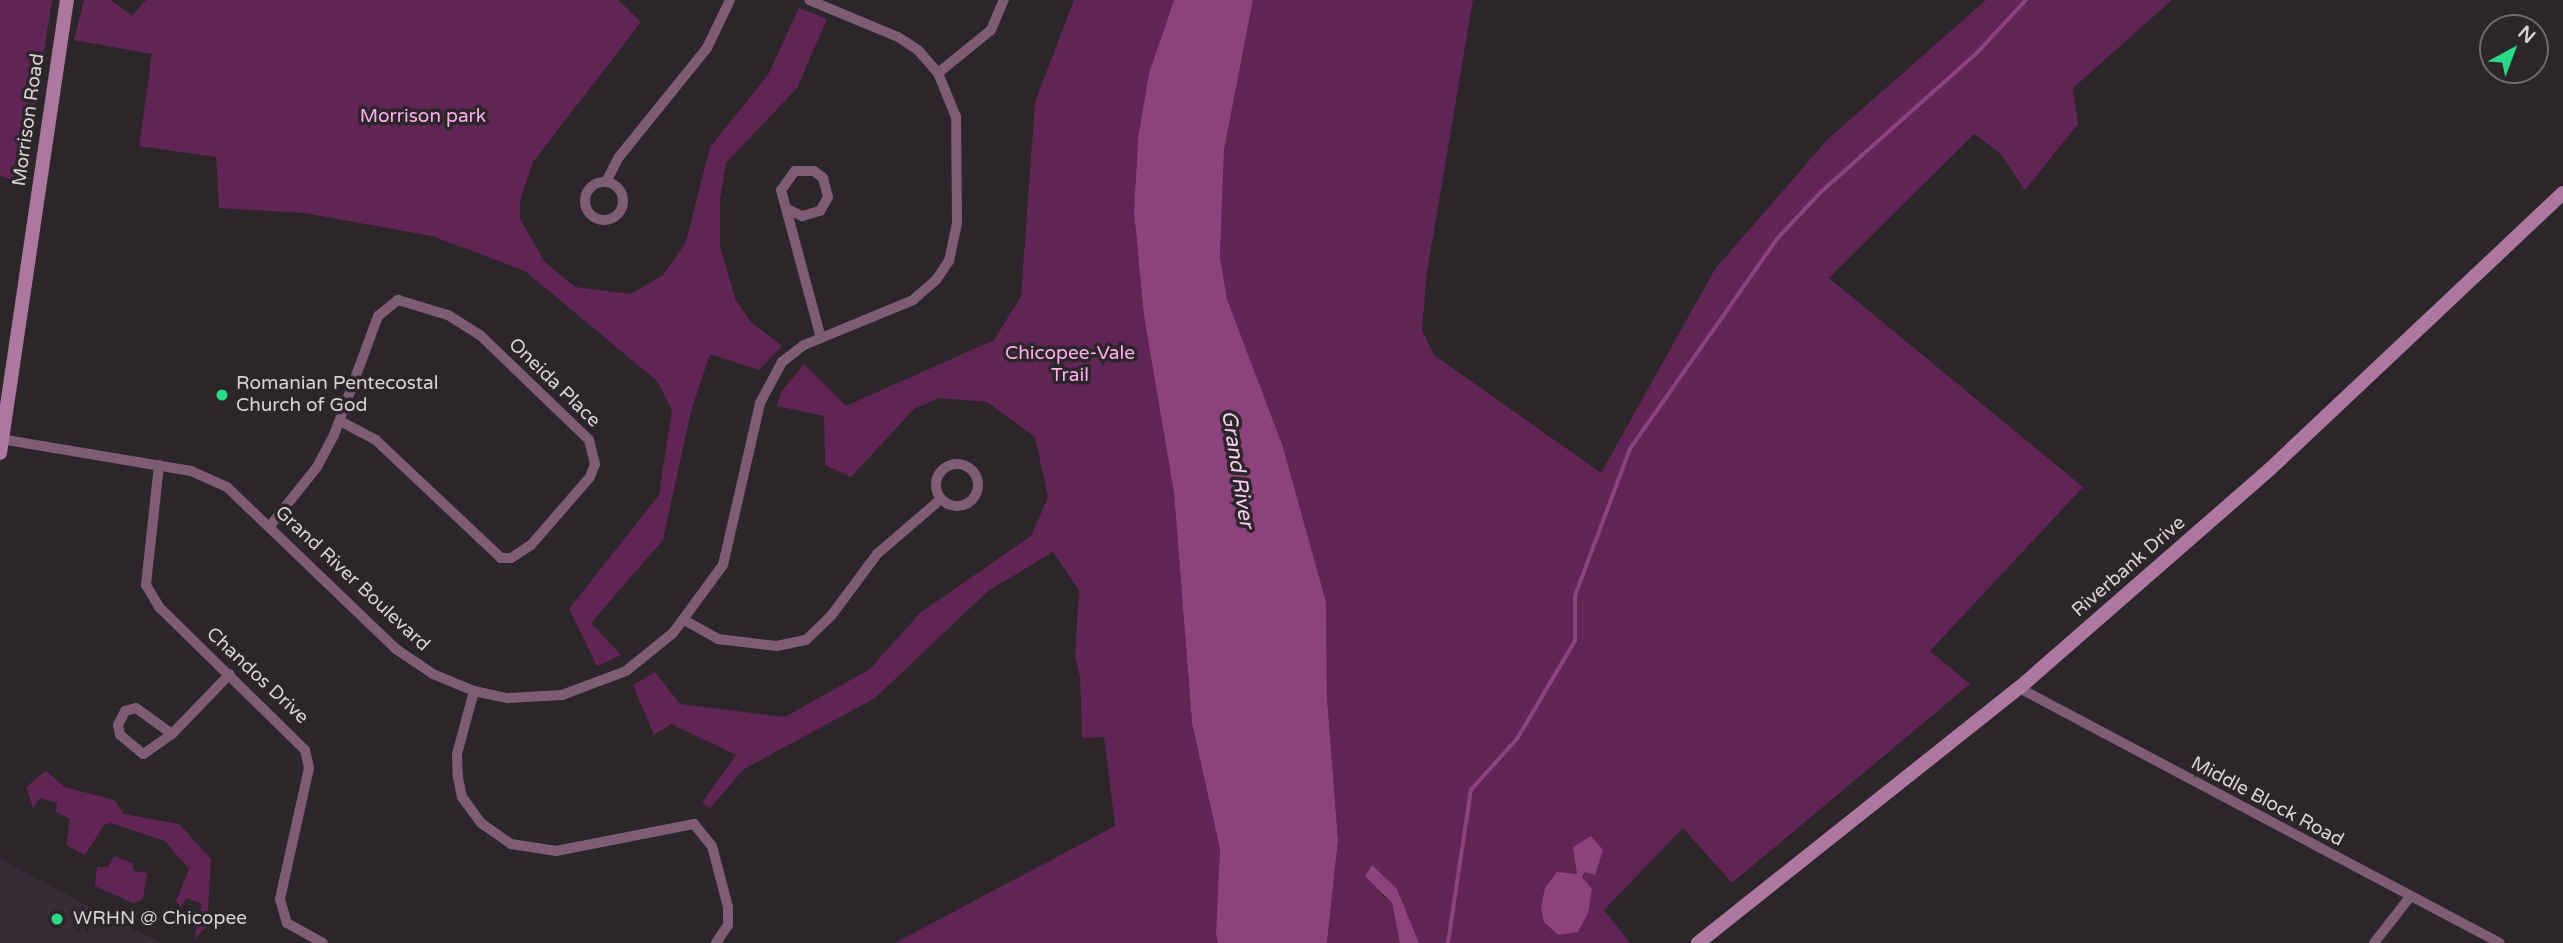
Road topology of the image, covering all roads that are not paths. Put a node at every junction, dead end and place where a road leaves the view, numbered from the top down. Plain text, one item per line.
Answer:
1 (67, 0) edge
2 (730, 0) edge
3 (808, 0) edge
4 (1004, 0) edge
5 (938, 73) junction
6 (606, 182) dead end
7 (2563, 193) edge
8 (787, 209) junction
9 (821, 338) junction
10 (340, 421) junction
11 (1, 444) edge
12 (159, 465) junction
13 (941, 499) junction
14 (270, 526) junction
15 (684, 620) junction
16 (230, 674) junction
17 (2020, 688) junction
18 (474, 691) junction
19 (172, 734) junction
20 (2410, 897) junction
21 (323, 943) edge
22 (716, 943) edge
23 (1698, 943) edge
24 (2374, 943) edge
25 (2500, 943) edge

1 - 11 street, Morrison Road
2 - 6 street
3 - 5 street, Grand River Boulevard
4 - 5 street
5 - 9 street, Grand River Boulevard
7 - 17 street, Riverbank Drive
8 - 8 street
8 - 9 street
9 - 15 street, Grand River Boulevard
10 - 10 street, Oneida Place
10 - 14 street, Oneida Place
11 - 12 street, Grand River Boulevard
12 - 14 street, Grand River Boulevard
12 - 16 street, Chandos Drive
13 - 13 street
13 - 15 street
14 - 18 street, Grand River Boulevard
15 - 18 street, Grand River Boulevard
16 - 19 street
16 - 21 street, Chandos Drive
17 - 20 street, Middle Block Road
17 - 23 street, Riverbank Drive
18 - 22 street
19 - 19 street
20 - 24 street
20 - 25 street, Middle Block Road

